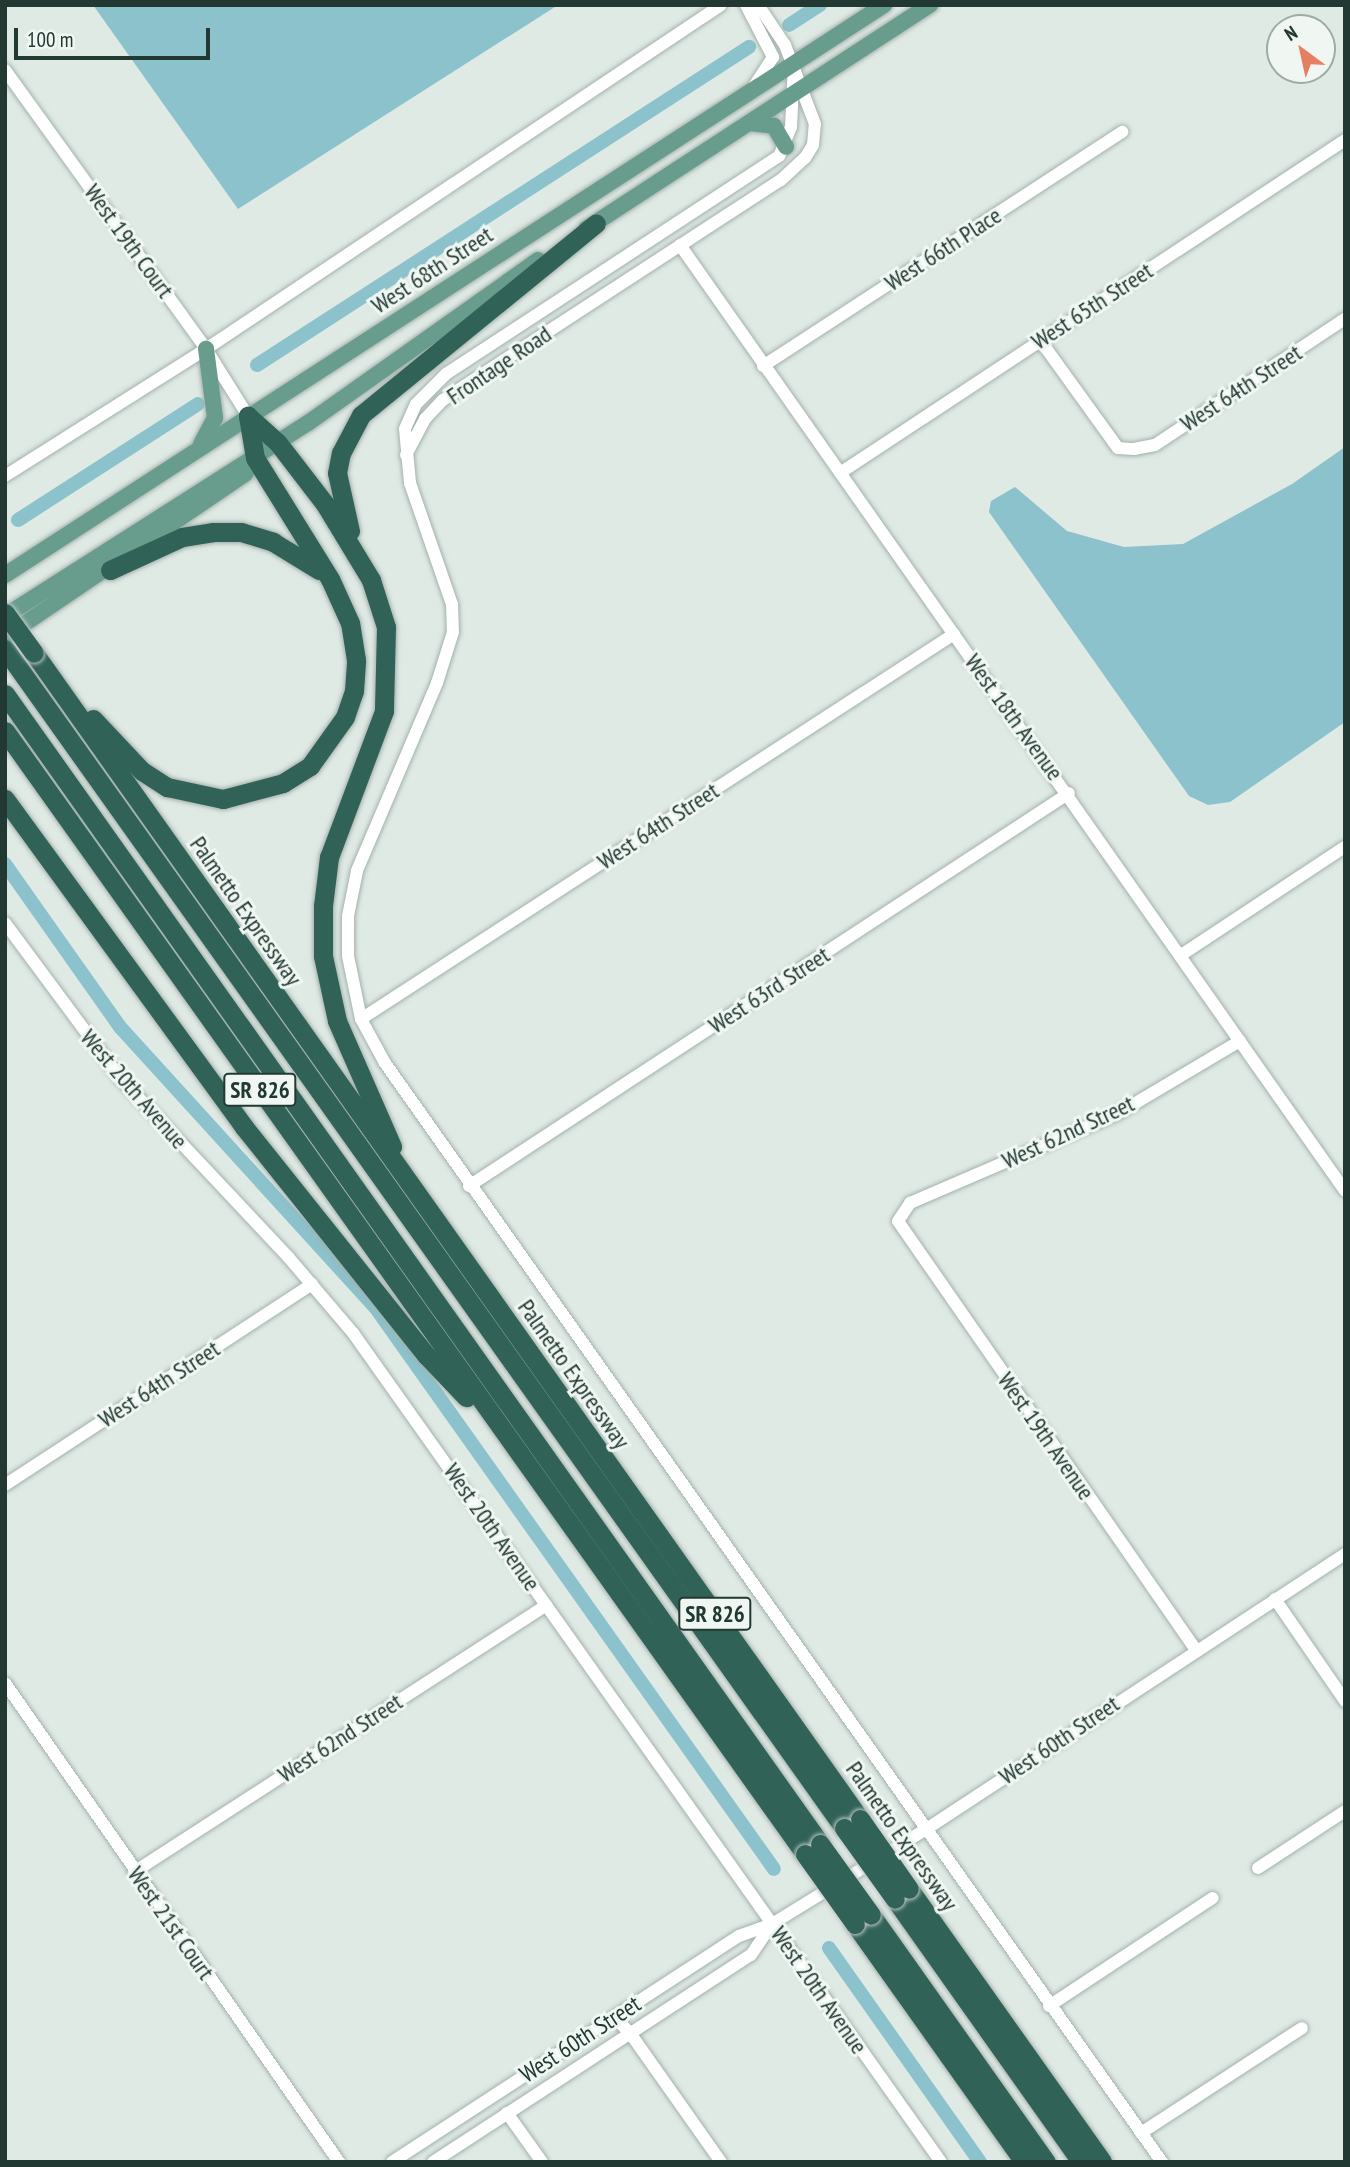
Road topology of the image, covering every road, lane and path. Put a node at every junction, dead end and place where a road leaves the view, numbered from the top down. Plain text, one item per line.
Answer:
1 (721, 5) edge
2 (746, 5) edge
3 (758, 5) edge
4 (884, 5) edge
5 (930, 5) edge
6 (794, 64) junction
7 (5, 70) edge
8 (798, 91) junction
9 (747, 95) junction
10 (750, 123) junction
11 (1122, 132) dead end
12 (1345, 140) edge
13 (786, 147) junction
14 (693, 214) junction
15 (596, 223) junction
16 (680, 245) junction
17 (1345, 319) edge
18 (1040, 340) junction
19 (206, 349) junction
20 (763, 366) junction
21 (248, 416) junction
22 (278, 443) junction
23 (198, 448) junction
24 (406, 454) junction
25 (255, 458) junction
26 (839, 473) junction
27 (5, 476) edge
28 (357, 556) junction
29 (110, 570) junction
30 (5, 575) edge
31 (330, 579) junction
32 (5, 615) edge
33 (954, 634) junction
34 (5, 637) edge
35 (34, 653) junction
36 (11, 657) edge
37 (5, 694) edge
38 (5, 731) edge
39 (1069, 793) junction
40 (5, 799) edge
41 (1345, 847) edge
42 (5, 923) edge
43 (1181, 955) junction
44 (361, 1019) junction
45 (1241, 1041) junction
46 (469, 1186) junction
47 (413, 1191) junction
48 (1345, 1191) edge
49 (898, 1221) joint
50 (312, 1284) junction
51 (515, 1449) junction
52 (5, 1485) edge
53 (1345, 1554) edge
54 (1275, 1599) junction
55 (546, 1605) junction
56 (1196, 1650) junction
57 (5, 1683) edge
58 (1345, 1701) edge
59 (1345, 1811) edge
60 (852, 1824) junction
61 (925, 1830) junction
62 (813, 1849) junction
63 (1258, 1868) dead end
64 (134, 1872) junction
65 (902, 1894) junction
66 (1213, 1898) dead end
67 (863, 1920) junction
68 (772, 1924) junction
69 (1049, 2006) junction
70 (614, 2017) junction
71 (1302, 2028) dead end
72 (630, 2033) junction
73 (507, 2113) junction
74 (1141, 2133) junction
75 (424, 2141) junction
76 (434, 2161) edge
77 (340, 2162) edge
78 (392, 2162) edge
79 (541, 2162) edge
80 (721, 2162) edge
81 (941, 2162) edge
82 (1024, 2162) edge
83 (1046, 2162) edge
84 (1081, 2162) edge
85 (1102, 2162) edge
86 (1162, 2162) edge

1 - 19 street
2 - 9 street
3 - 6 street
4 - 6 main road, West 68th Street
5 - 8 main road, West 68th Street
6 - 8 street
6 - 9 main road, West 68th Street
7 - 19 street, West 19th Court
8 - 10 main road, West 68th Street
8 - 13 street
8 - 16 street, Frontage Road
9 - 21 main road, West 68th Street
10 - 13 main road
10 - 15 main road, West 68th Street
11 - 20 street, West 66th Place
12 - 18 street, West 65th Street
13 - 14 street, Frontage Road
14 - 16 street
14 - 24 street, Frontage Road
15 - 22 main road, West 68th Street
15 - 28 highway
16 - 20 street, West 18th Avenue
16 - 24 street, Frontage Road
17 - 18 street, West 64th Street
18 - 26 street, West 65th Street
19 - 21 street, West 19th Court
19 - 23 main road
19 - 27 street
20 - 26 street, West 18th Avenue
21 - 22 highway
21 - 23 main road, West 68th Street
21 - 25 highway
22 - 25 main road, West 68th Street
22 - 28 highway
23 - 30 main road, West 68th Street
24 - 44 street
25 - 29 main road, West 68th Street
25 - 31 highway
25 - 32 main road, West 68th Street
26 - 33 street, West 18th Avenue
28 - 47 highway
29 - 31 highway
29 - 34 main road, West 68th Street
31 - 35 highway
32 - 35 highway, Palmetto Expressway / SR 826, bridge
33 - 39 street, West 18th Avenue
33 - 44 street, West 64th Street
35 - 47 highway, Palmetto Expressway / SR 826
36 - 60 highway
37 - 62 highway
38 - 51 highway, SR 826
39 - 43 street, West 18th Avenue
39 - 46 street, West 63rd Street
40 - 51 highway
41 - 43 street
42 - 50 street, West 20th Avenue
43 - 45 street, West 18th Avenue
44 - 46 street
45 - 48 street, West 18th Avenue
45 - 49 street, West 62nd Street
46 - 61 street
47 - 60 highway, Palmetto Expressway / SR 826
49 - 56 street, West 19th Avenue
50 - 52 street, West 64th Street
50 - 55 street, West 20th Avenue
51 - 62 highway, SR 826
53 - 54 street, West 60th Street
54 - 56 street, West 60th Street
54 - 58 street
55 - 64 street, West 62nd Street
55 - 68 street, West 20th Avenue
56 - 61 street, West 60th Street
57 - 64 street, West 21st Court
59 - 63 street
60 - 65 highway, Palmetto Expressway / SR 826, bridge
61 - 68 street, West 60th Street
61 - 69 street
62 - 67 highway, SR 826, bridge
64 - 77 street, West 21st Court
65 - 84 highway
65 - 85 highway, Palmetto Expressway / SR 826
66 - 69 street
67 - 82 highway, SR 826
67 - 83 highway
68 - 70 street, West 60th Street
68 - 72 street, West 60th Street
68 - 81 street, West 20th Avenue
69 - 74 street
70 - 72 street
70 - 75 street, West 60th Street
71 - 74 street
72 - 73 street, West 60th Street
72 - 80 street
73 - 76 street, West 60th Street
73 - 79 street
74 - 86 street
75 - 76 street
75 - 78 street, West 60th Street

